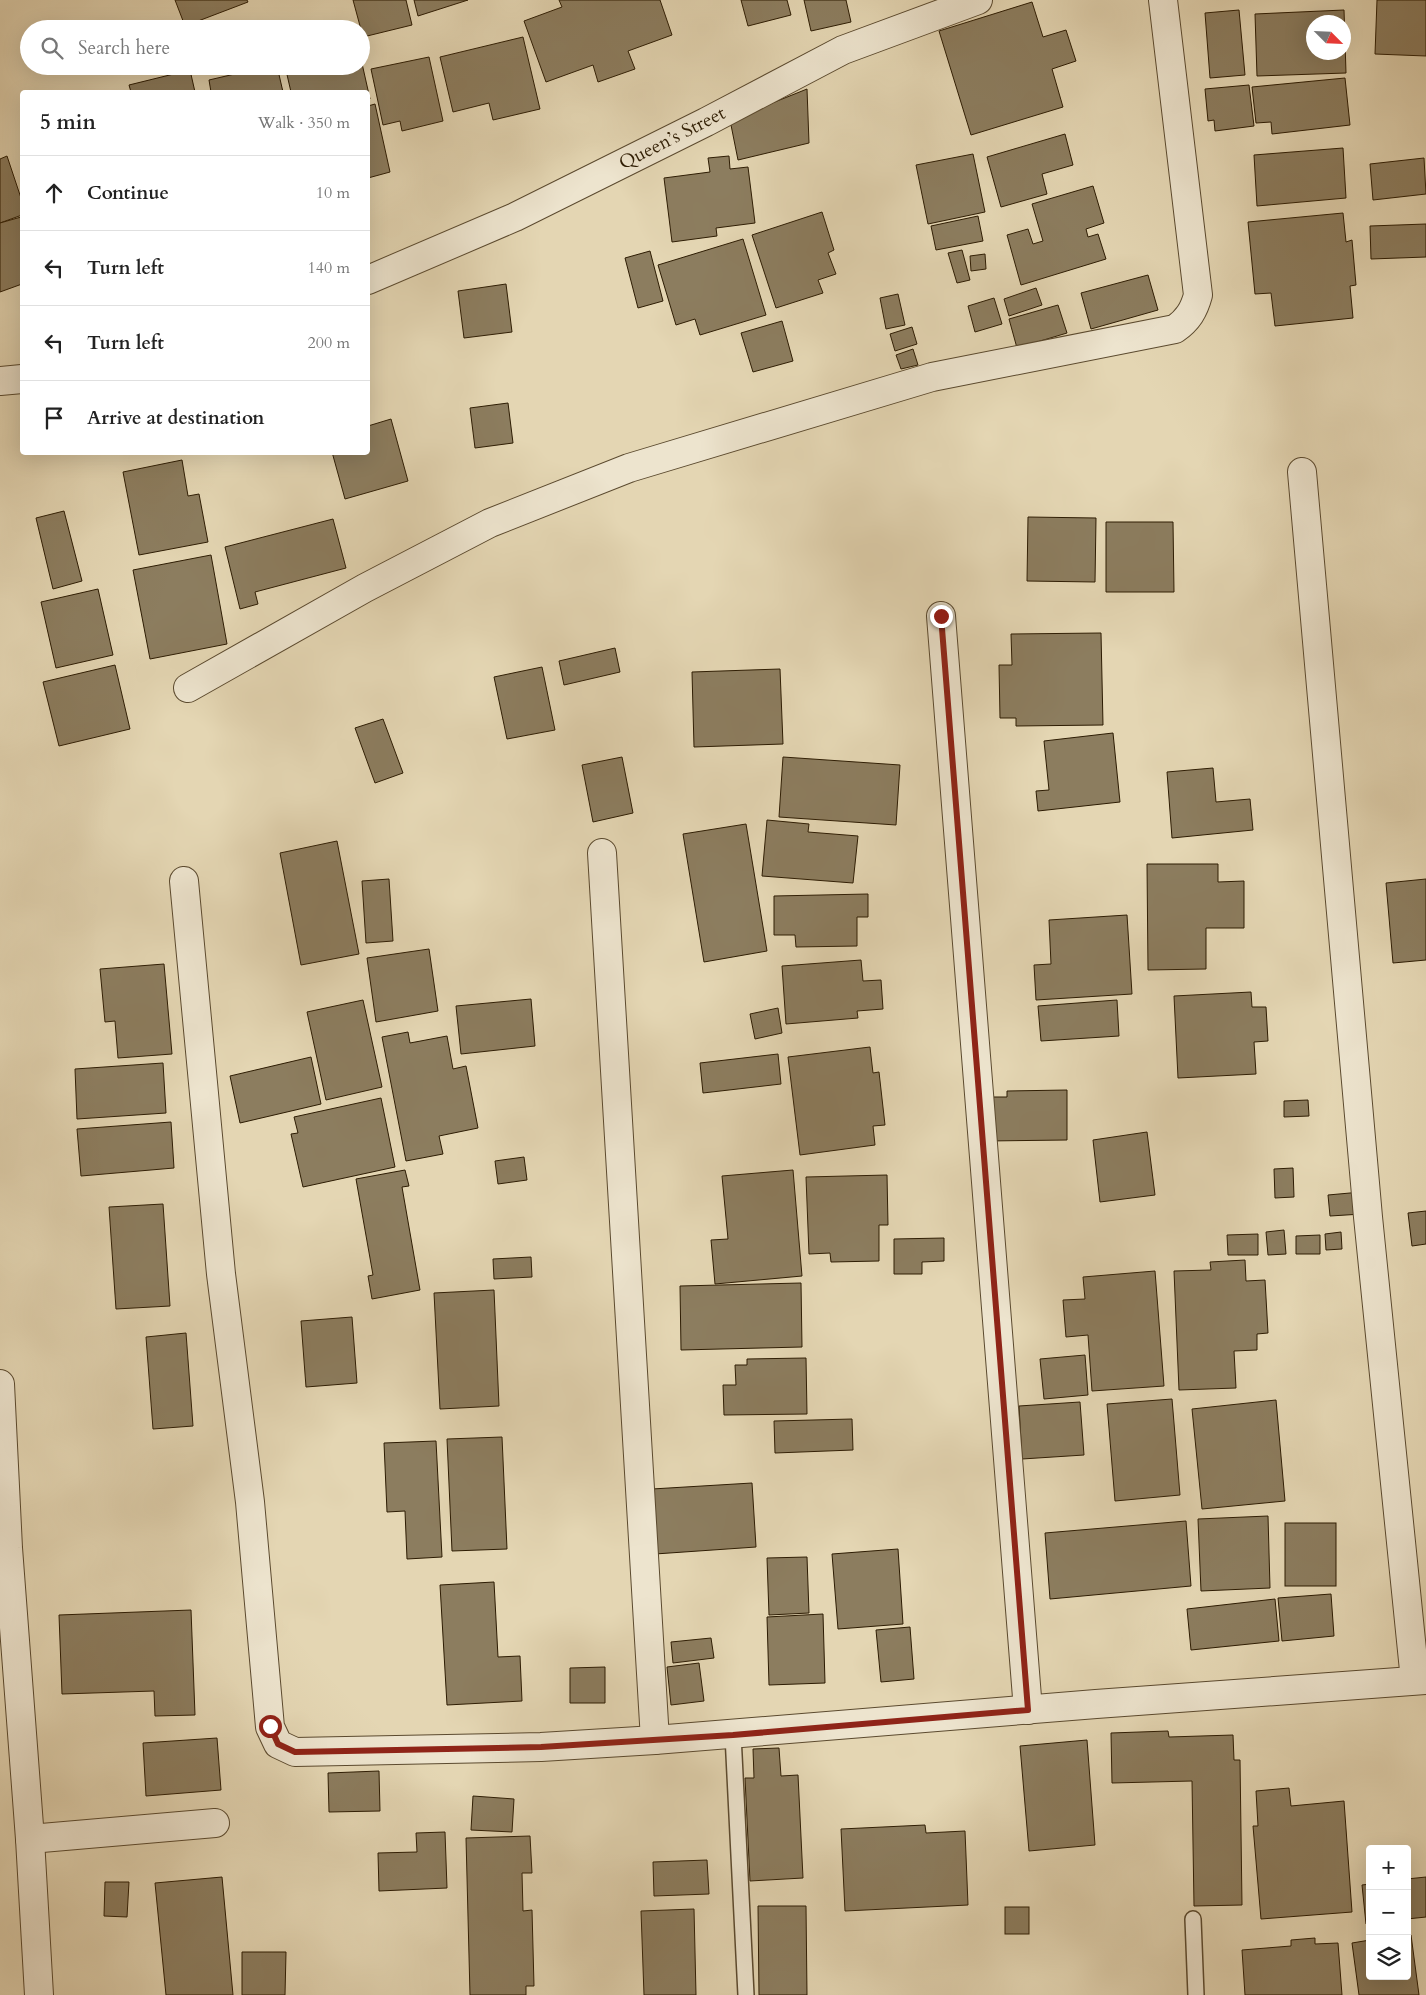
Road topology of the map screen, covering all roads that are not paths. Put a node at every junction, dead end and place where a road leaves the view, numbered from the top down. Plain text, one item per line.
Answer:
1 (978, 0) edge
2 (1164, 0) edge
3 (370, 279) edge
4 (20, 379) edge
5 (0, 381) edge
6 (1302, 472) dead end
7 (941, 616) dead end
8 (188, 688) dead end
9 (602, 854) dead end
10 (184, 881) dead end
11 (0, 1384) edge
12 (8, 1649) edge
13 (1421, 1680) edge
14 (1028, 1710) junction
15 (733, 1735) junction
16 (655, 1740) junction
17 (215, 1823) dead end
18 (30, 1839) junction
19 (1194, 1919) dead end
20 (39, 1995) edge
21 (746, 1995) edge
22 (1196, 1995) edge

1 - 3 street, Queen’s Street
2 - 8 street
4 - 5 street
6 - 13 street
7 - 14 street
9 - 16 street
10 - 16 street
11 - 12 street
12 - 18 street
13 - 14 street
14 - 15 street
15 - 16 street
15 - 21 lane
17 - 18 street
18 - 20 street
19 - 22 lane

